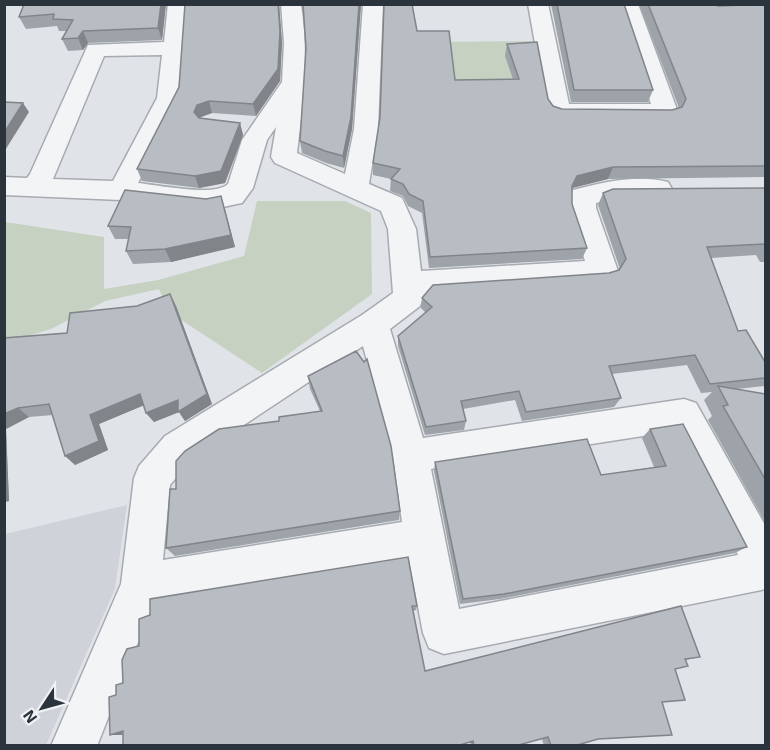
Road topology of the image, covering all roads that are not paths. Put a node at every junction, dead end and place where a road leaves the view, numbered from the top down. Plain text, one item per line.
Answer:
1 (178, 4) edge
2 (291, 4) edge
3 (374, 4) edge
4 (538, 4) edge
5 (628, 4) edge
6 (173, 48) junction
7 (295, 80) junction
8 (4, 186) edge
9 (35, 187) junction
10 (687, 189) edge
11 (355, 190) junction
12 (121, 191) junction
13 (407, 284) junction
14 (373, 324) junction
15 (411, 456) junction
16 (424, 538) junction
17 (765, 568) edge
18 (141, 584) junction
19 (74, 746) edge

1 - 6 street
2 - 7 street
3 - 11 street
4 - 5 street
6 - 9 street
6 - 12 street
7 - 11 street
7 - 12 street
8 - 9 street
9 - 12 street
10 - 13 street
11 - 13 street
13 - 14 street
14 - 15 street
14 - 18 street
15 - 16 street
15 - 17 street
16 - 17 street
16 - 18 street
18 - 19 street

